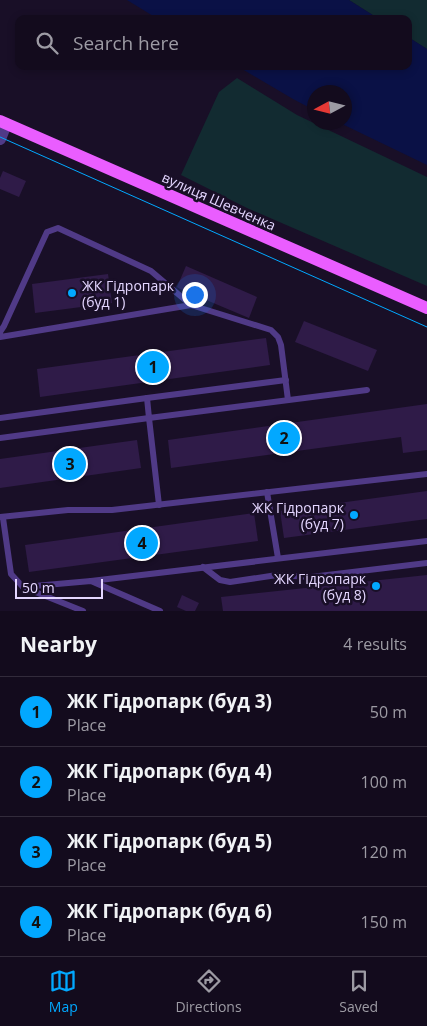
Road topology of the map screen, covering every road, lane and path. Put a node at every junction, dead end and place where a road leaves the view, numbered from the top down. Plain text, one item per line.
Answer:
1 (3, 123) edge
2 (0, 140) edge
3 (191, 305) junction
4 (427, 308) edge
5 (0, 332) edge
6 (0, 337) edge
7 (286, 380) junction
8 (367, 390) dead end
9 (147, 398) junction
10 (288, 400) junction
11 (0, 418) edge
12 (149, 418) junction
13 (0, 438) edge
14 (427, 474) edge
15 (267, 492) junction
16 (159, 505) junction
17 (2, 518) edge
18 (427, 540) edge
19 (278, 558) junction
20 (427, 563) edge
21 (203, 567) junction
22 (90, 581) junction
23 (23, 587) junction
24 (83, 611) edge
25 (160, 611) edge

1 - 2 street
1 - 4 main road, вулиця Шевченка
3 - 5 lane
3 - 6 lane
3 - 7 lane
7 - 9 lane
7 - 10 lane
8 - 10 lane
9 - 11 lane
9 - 12 lane
10 - 12 lane
12 - 13 lane
12 - 16 lane
14 - 15 lane
15 - 16 lane
15 - 19 lane
16 - 17 lane
17 - 23 lane
18 - 19 lane
19 - 21 lane
20 - 21 lane
21 - 22 lane
22 - 23 lane
22 - 25 lane
23 - 24 lane

